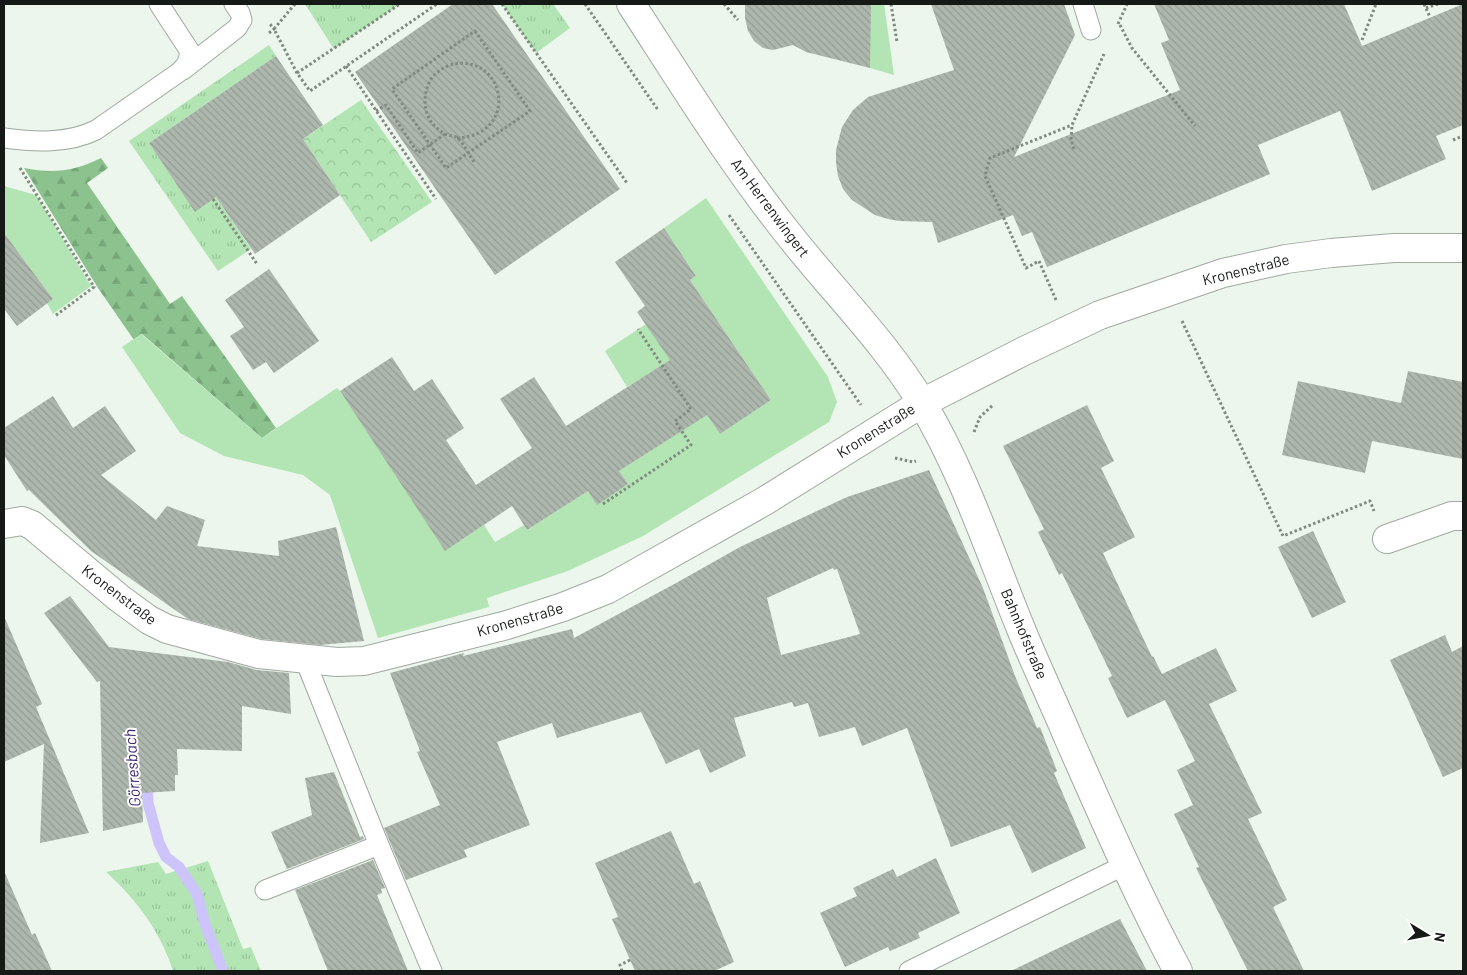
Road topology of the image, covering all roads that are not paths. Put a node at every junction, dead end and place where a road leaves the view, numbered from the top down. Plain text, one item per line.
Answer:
1 (159, 4) edge
2 (234, 4) edge
3 (631, 4) edge
4 (1083, 4) edge
5 (1091, 30) dead end
6 (178, 73) junction
7 (4, 138) edge
8 (1463, 248) edge
9 (922, 403) junction
10 (1463, 516) edge
11 (4, 524) edge
12 (1386, 539) road end
13 (306, 660) junction
14 (379, 844) junction
15 (1125, 865) junction
16 (265, 890) dead end
17 (432, 971) edge
18 (909, 971) edge
19 (1178, 971) edge

1 - 6 lane
2 - 6 lane
3 - 9 street, Am Herrenwingert
4 - 5 lane
6 - 7 lane
8 - 9 street, Kronenstraße
9 - 13 street, Kronenstraße
9 - 15 street, Bahnhofstraße
10 - 12 street
11 - 13 street, Kronenstraße
13 - 14 lane
14 - 16 lane
14 - 17 lane
15 - 18 lane
15 - 19 street, Bahnhofstraße

